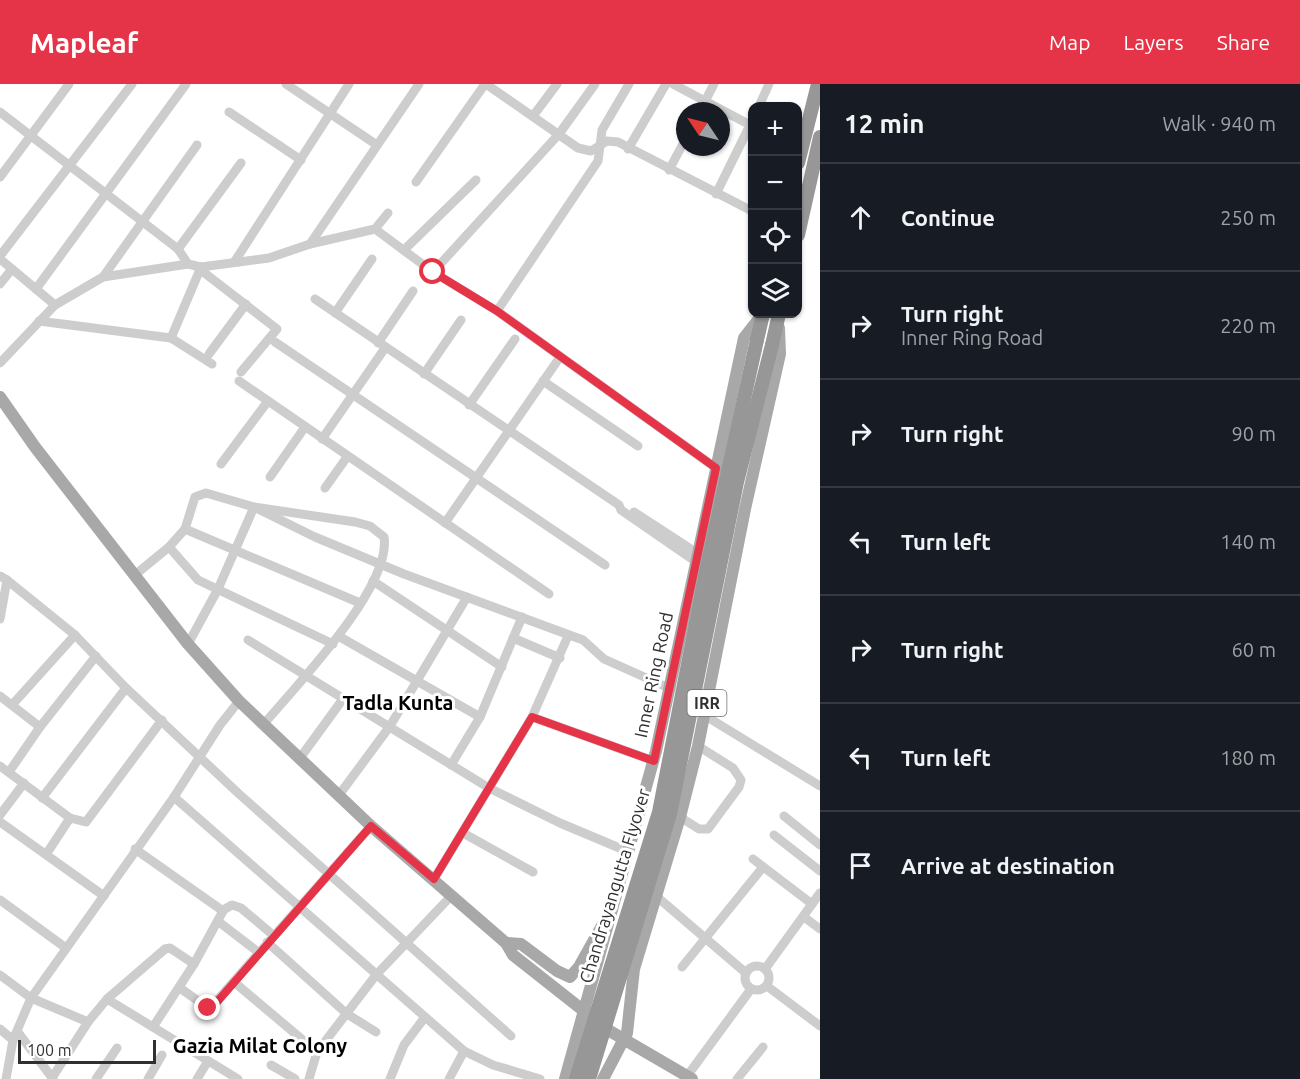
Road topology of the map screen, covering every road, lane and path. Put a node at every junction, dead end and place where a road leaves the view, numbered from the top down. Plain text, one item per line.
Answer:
1 (69, 84) edge
2 (132, 84) edge
3 (186, 84) edge
4 (286, 84) edge
5 (349, 84) edge
6 (419, 84) edge
7 (485, 84) edge
8 (557, 84) edge
9 (595, 84) edge
10 (629, 84) edge
11 (666, 84) edge
12 (673, 84) edge
13 (714, 84) edge
14 (769, 84) edge
15 (818, 84) edge
16 (705, 101) junction
17 (761, 102) edge
18 (0, 112) edge
19 (229, 112) dead end
20 (330, 113) junction
21 (533, 116) junction
22 (748, 122) edge
23 (748, 132) edge
24 (559, 134) junction
25 (30, 135) junction
26 (820, 137) edge
27 (802, 142) edge
28 (197, 145) dead end
29 (377, 145) junction
30 (601, 146) junction
31 (628, 149) junction
32 (676, 156) edge
33 (301, 160) junction
34 (241, 163) dead end
35 (70, 164) junction
36 (669, 170) junction
37 (0, 177) edge
38 (476, 180) dead end
39 (416, 182) dead end
40 (106, 194) junction
41 (716, 194) junction
42 (751, 210) edge
43 (388, 213) dead end
44 (802, 215) edge
45 (143, 223) junction
46 (375, 229) junction
47 (310, 244) junction
48 (178, 249) junction
49 (404, 250) junction
50 (0, 258) edge
51 (372, 259) dead end
52 (235, 261) junction
53 (188, 264) junction
54 (12, 269) junction
55 (202, 269) junction
56 (433, 272) junction
57 (103, 277) junction
58 (0, 284) edge
59 (36, 289) junction
60 (413, 291) dead end
61 (315, 299) dead end
62 (246, 304) junction
63 (55, 305) junction
64 (497, 311) junction
65 (335, 313) junction
66 (760, 318) edge
67 (762, 318) edge
68 (779, 318) edge
69 (779, 318) edge
70 (461, 320) dead end
71 (39, 321) junction
72 (171, 338) junction
73 (515, 339) dead end
74 (275, 342) dead end
75 (382, 345) junction
76 (209, 354) dead end
77 (560, 357) junction
78 (0, 363) edge
79 (212, 364) dead end
80 (423, 374) junction
81 (543, 381) junction
82 (353, 395) junction
83 (0, 397) edge
84 (268, 401) junction
85 (469, 405) junction
86 (305, 428) junction
87 (508, 432) junction
88 (322, 439) junction
89 (638, 446) dead end
90 (348, 457) junction
91 (221, 464) dead end
92 (716, 468) junction
93 (270, 477) dead end
94 (475, 480) junction
95 (325, 488) dead end
96 (254, 507) junction
97 (445, 523) junction
98 (185, 529) junction
99 (169, 547) junction
100 (236, 551) junction
101 (696, 557) junction
102 (382, 563) junction
103 (604, 565) dead end
104 (136, 574) junction
105 (4, 578) edge
106 (373, 581) junction
107 (218, 590) junction
108 (549, 594) dead end
109 (467, 597) junction
110 (360, 603) junction
111 (522, 617) junction
112 (0, 620) edge
113 (447, 630) junction
114 (75, 635) junction
115 (568, 636) junction
116 (513, 638) junction
117 (248, 640) dead end
118 (336, 640) junction
119 (189, 644) junction
120 (96, 656) junction
121 (560, 658) junction
122 (502, 668) junction
123 (305, 676) junction
124 (418, 680) junction
125 (126, 688) junction
126 (670, 689) junction
127 (0, 696) edge
128 (343, 699) junction
129 (239, 701) junction
130 (12, 705) junction
131 (704, 715) junction
132 (480, 717) junction
133 (532, 717) junction
134 (162, 720) junction
135 (263, 725) junction
136 (390, 726) junction
137 (40, 727) junction
138 (698, 746) junction
139 (200, 756) junction
140 (300, 758) junction
141 (654, 761) junction
142 (451, 765) junction
143 (0, 766) edge
144 (9, 772) junction
145 (24, 783) junction
146 (820, 786) edge
147 (489, 788) junction
148 (339, 795) junction
149 (174, 796) junction
150 (42, 798) junction
151 (0, 815) edge
152 (784, 816) dead end
153 (680, 817) junction
154 (70, 818) junction
155 (0, 822) edge
156 (371, 826) junction
157 (464, 833) junction
158 (774, 835) dead end
159 (820, 845) edge
160 (135, 849) junction
161 (47, 853) junction
162 (753, 859) dead end
163 (626, 863) junction
164 (763, 867) junction
165 (533, 872) dead end
166 (820, 872) edge
167 (330, 873) junction
168 (662, 878) junction
169 (434, 879) junction
170 (820, 893) edge
171 (452, 895) junction
172 (104, 896) junction
173 (656, 896) junction
174 (0, 900) edge
175 (299, 904) junction
176 (812, 904) junction
177 (223, 910) junction
178 (804, 917) junction
179 (219, 922) junction
180 (820, 929) edge
181 (706, 938) junction
182 (270, 939) junction
183 (408, 943) junction
184 (506, 943) junction
185 (66, 948) junction
186 (258, 952) junction
187 (194, 964) junction
188 (682, 967) dead end
189 (765, 969) junction
190 (746, 973) junction
191 (0, 975) edge
192 (376, 975) junction
193 (234, 982) junction
194 (767, 986) junction
195 (180, 988) junction
196 (751, 989) junction
197 (31, 998) junction
198 (107, 999) junction
199 (583, 1011) junction
200 (347, 1014) junction
201 (425, 1017) junction
202 (88, 1022) junction
203 (820, 1026) edge
204 (153, 1027) junction
205 (0, 1029) edge
206 (376, 1032) dead end
207 (15, 1036) junction
208 (511, 1036) dead end
209 (624, 1040) junction
210 (763, 1047) dead end
211 (117, 1048) dead end
212 (464, 1051) junction
213 (317, 1052) junction
214 (162, 1055) dead end
215 (4, 1060) edge
216 (208, 1061) junction
217 (271, 1065) dead end
218 (688, 1078) edge
219 (6, 1079) edge
220 (53, 1079) edge
221 (96, 1079) edge
222 (148, 1079) edge
223 (197, 1079) edge
224 (238, 1079) edge
225 (295, 1079) edge
226 (309, 1079) edge
227 (390, 1079) edge
228 (449, 1079) edge
229 (540, 1079) edge
230 (565, 1079) edge
231 (576, 1079) edge
232 (589, 1079) edge
233 (603, 1079) edge
234 (737, 1079) edge

1 - 25 street
2 - 35 street
3 - 40 street
4 - 20 street
5 - 20 street
6 - 29 street
7 - 21 street
7 - 39 street
8 - 21 street
9 - 24 street
10 - 30 street
11 - 31 street
12 - 16 street
13 - 16 street
14 - 17 street
15 - 27 highway
16 - 22 street
18 - 25 street
19 - 33 street
20 - 29 street
20 - 33 street
21 - 24 street
23 - 41 street
24 - 30 street
24 - 56 street
25 - 35 street
25 - 37 street
26 - 44 highway
28 - 45 street
29 - 47 street
30 - 31 street
30 - 64 street
31 - 36 street
32 - 36 street
33 - 52 street
34 - 48 street
35 - 40 street
35 - 50 street
36 - 41 street
38 - 49 street
40 - 45 street
40 - 59 street
41 - 42 street
43 - 46 street
45 - 48 street
45 - 57 street
46 - 47 street
46 - 49 street
47 - 52 street
48 - 53 street
49 - 56 street
50 - 54 street
51 - 65 street
52 - 55 street
53 - 55 street
53 - 57 street
54 - 58 street
54 - 59 street
55 - 62 street
55 - 72 street
56 - 64 street
57 - 63 street
59 - 63 street
60 - 75 street
61 - 65 street
62 - 76 street
62 - 84 street
63 - 71 street
64 - 77 street
65 - 75 street
66 - 92 main road, Inner Ring Road / IRR
67 - 231 highway, Chandrayangutta Flyover / IRR, bridge
68 - 232 highway, Chandrayangutta Flyover / IRR, bridge
69 - 131 main road, IRR
70 - 80 street
71 - 72 street
71 - 78 street
72 - 79 street
73 - 85 street
74 - 82 street
75 - 80 street
75 - 82 street
77 - 81 street
77 - 92 street
80 - 85 street
81 - 87 street
81 - 89 street
82 - 88 street
82 - 94 street
83 - 104 main road
84 - 86 street
84 - 91 street
85 - 87 street
86 - 88 street
86 - 93 street
87 - 94 street
87 - 101 street
88 - 90 street
90 - 95 street
90 - 97 street
92 - 101 main road, Inner Ring Road / IRR
94 - 97 street
94 - 103 street
96 - 98 street
96 - 100 street
96 - 102 street
96 - 102 street
97 - 108 street
98 - 99 street
98 - 100 street
99 - 104 street
99 - 107 street
100 - 107 street
100 - 110 street
101 - 126 main road, Inner Ring Road / IRR
102 - 106 street
102 - 109 street
104 - 119 main road
105 - 112 street
105 - 114 street
106 - 110 street
106 - 113 street
107 - 118 street
107 - 119 street
109 - 111 street
109 - 113 street
110 - 118 street
111 - 115 street
111 - 116 street
113 - 122 street
113 - 124 street
114 - 120 street
114 - 130 street
115 - 121 street
115 - 126 street
116 - 121 street
116 - 122 street
117 - 123 street
118 - 123 street
118 - 124 street
119 - 129 main road
120 - 125 street
120 - 137 street
121 - 133 street
122 - 132 street
123 - 128 street
123 - 135 street
124 - 132 street
124 - 136 street
125 - 134 street
125 - 150 street
126 - 141 main road, Inner Ring Road / IRR
127 - 130 street
128 - 136 street
128 - 140 street
129 - 135 main road
129 - 139 street
130 - 137 street
131 - 138 main road, IRR
131 - 146 street
132 - 142 street
133 - 141 street
133 - 147 street
134 - 139 street
134 - 154 street
135 - 140 main road
136 - 142 street
136 - 148 street
137 - 144 street
138 - 153 main road, IRR
138 - 153 street
139 - 149 street
139 - 167 street
140 - 148 main road
141 - 163 main road, Inner Ring Road / IRR
142 - 147 street
143 - 144 street
144 - 145 street
145 - 150 street
145 - 151 street
147 - 157 street
147 - 163 street
148 - 156 main road
149 - 160 street
149 - 175 street
150 - 154 street
152 - 159 street
153 - 168 main road, IRR
154 - 161 street
155 - 161 street
156 - 167 street
156 - 169 main road
157 - 165 street
157 - 169 street
158 - 166 street
160 - 172 street
160 - 177 street
161 - 172 street
162 - 164 street
163 - 168 main road
163 - 184 main road
163 - 199 main road, Inner Ring Road / IRR
164 - 176 street
164 - 181 street
167 - 175 street
167 - 183 street
168 - 173 main road, IRR
169 - 171 main road
170 - 176 street
171 - 183 street
171 - 184 main road
172 - 185 street
173 - 181 street
173 - 209 main road, IRR
174 - 185 street
175 - 182 street
175 - 192 street
176 - 178 street
177 - 179 street
177 - 182 street
178 - 180 street
178 - 189 street
179 - 186 street
179 - 187 street
181 - 188 street
181 - 190 street
182 - 186 street
182 - 200 street
183 - 192 street
183 - 208 street
184 - 199 main road
185 - 197 street
186 - 193 street
187 - 195 street
187 - 198 street
189 - 190 street
189 - 194 street
190 - 196 street
191 - 197 street
192 - 200 street
192 - 201 street
193 - 195 street
193 - 213 street
194 - 196 street
194 - 203 street
195 - 204 street
196 - 218 street
197 - 202 street
197 - 207 street
198 - 202 street
198 - 204 street
199 - 209 main road
199 - 230 main road, Inner Ring Road / IRR
200 - 206 street
200 - 213 street
201 - 212 street
201 - 227 street
202 - 220 street
204 - 216 street
205 - 207 street
207 - 215 street
207 - 220 street
209 - 218 main road
209 - 233 main road, IRR
210 - 234 street
211 - 221 street
212 - 228 street
212 - 229 street
213 - 226 street
214 - 222 street
215 - 219 street
216 - 223 street
216 - 224 street
217 - 225 street

